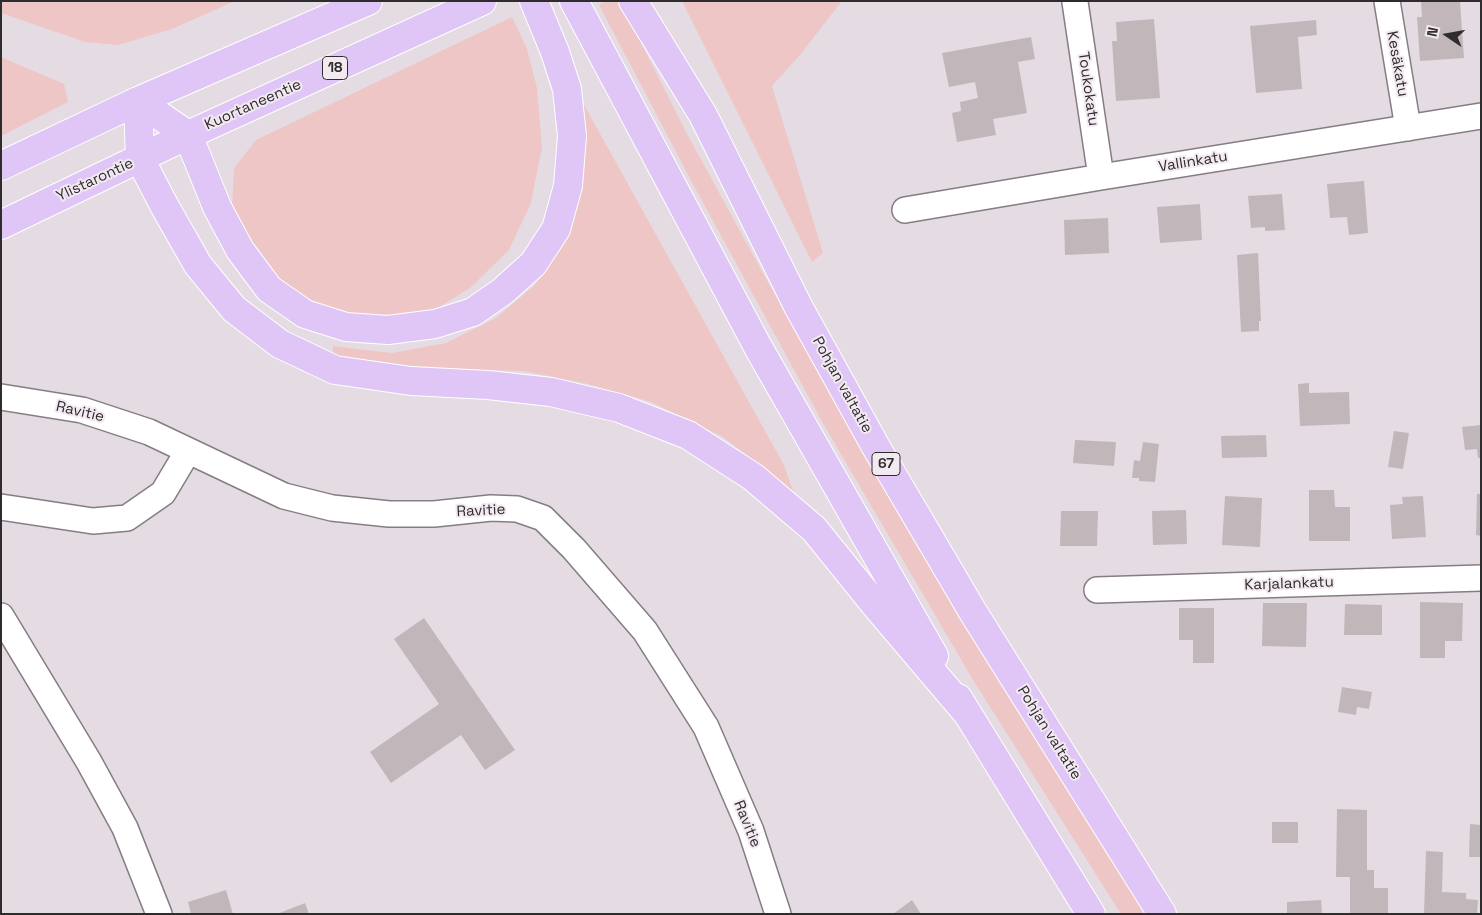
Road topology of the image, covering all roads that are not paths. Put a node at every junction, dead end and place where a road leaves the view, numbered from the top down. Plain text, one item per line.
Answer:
1 (368, 1) edge
2 (482, 1) edge
3 (534, 1) edge
4 (633, 1) edge
5 (656, 1) edge
6 (1387, 1) edge
7 (1076, 2) edge
8 (577, 8) edge
9 (138, 101) junction
10 (703, 115) junction
11 (1481, 116) edge
12 (1408, 128) junction
13 (188, 135) junction
14 (140, 159) junction
15 (1, 166) edge
16 (1101, 177) junction
17 (905, 210) dead end
18 (1, 224) edge
19 (1, 397) edge
20 (188, 450) junction
21 (1, 507) edge
22 (1481, 578) edge
23 (1097, 590) dead end
24 (1, 616) edge
25 (967, 713) junction
26 (158, 914) edge
27 (778, 914) edge
28 (1091, 914) edge
29 (1162, 914) edge

1 - 9 highway
2 - 13 highway, Kuortaneentie / 18
3 - 13 highway
4 - 10 highway, Pohjan valtatie / 67
5 - 10 highway
6 - 12 street, Kesäkatu
7 - 16 street, Toukokatu
8 - 25 highway
9 - 13 highway
9 - 14 highway
9 - 15 highway
10 - 29 highway, Pohjan valtatie / 67
11 - 12 street, Vallinkatu
12 - 16 street, Vallinkatu
13 - 14 highway, Ylistarontie / 18
14 - 18 highway, Ylistarontie / 18
14 - 25 highway
16 - 17 street, Vallinkatu
19 - 20 street, Ravitie
20 - 21 street
20 - 27 street, Ravitie
22 - 23 street, Karjalankatu
24 - 26 street
25 - 28 highway

